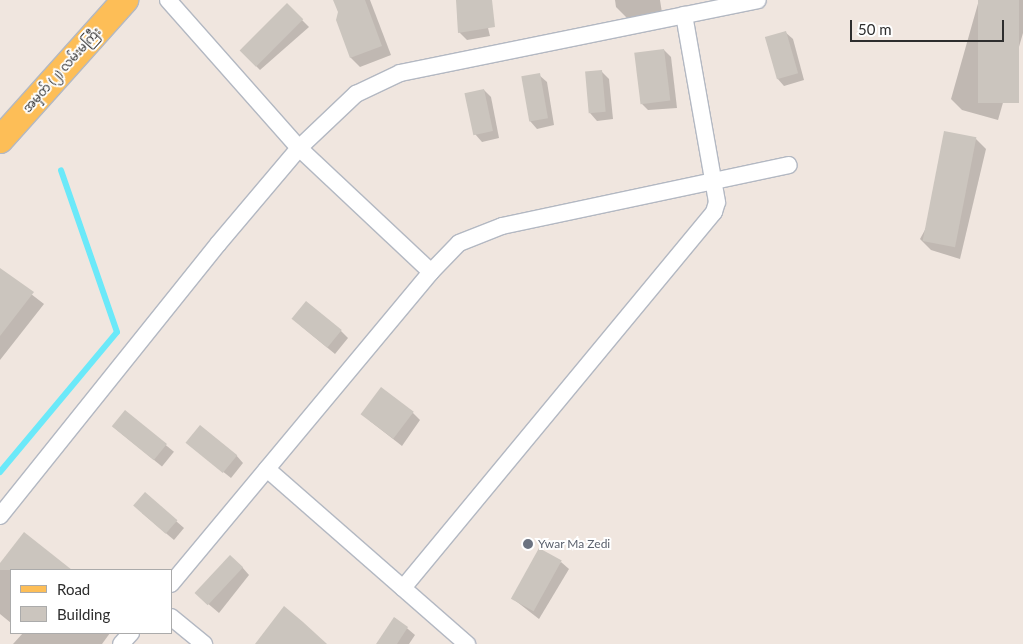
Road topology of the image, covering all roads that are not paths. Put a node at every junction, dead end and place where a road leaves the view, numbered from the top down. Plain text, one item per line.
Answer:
1 (125, 0) edge
2 (168, 0) edge
3 (758, 0) edge
4 (684, 15) junction
5 (0, 140) edge
6 (300, 148) junction
7 (789, 165) dead end
8 (713, 181) junction
9 (431, 272) junction
10 (267, 469) junction
11 (0, 516) edge
12 (172, 583) edge
13 (403, 588) junction
14 (172, 618) edge
15 (130, 634) edge
16 (121, 644) edge
17 (204, 644) edge
18 (467, 644) edge

1 - 5 main road, အမှတ် (၂) လမ်းမကြီး
2 - 6 street
3 - 4 street
4 - 6 street
4 - 8 street
6 - 9 street
6 - 11 street
7 - 8 street
8 - 9 street
8 - 13 street
9 - 10 street
10 - 12 street
10 - 13 street
13 - 18 street
14 - 17 street
15 - 16 street

